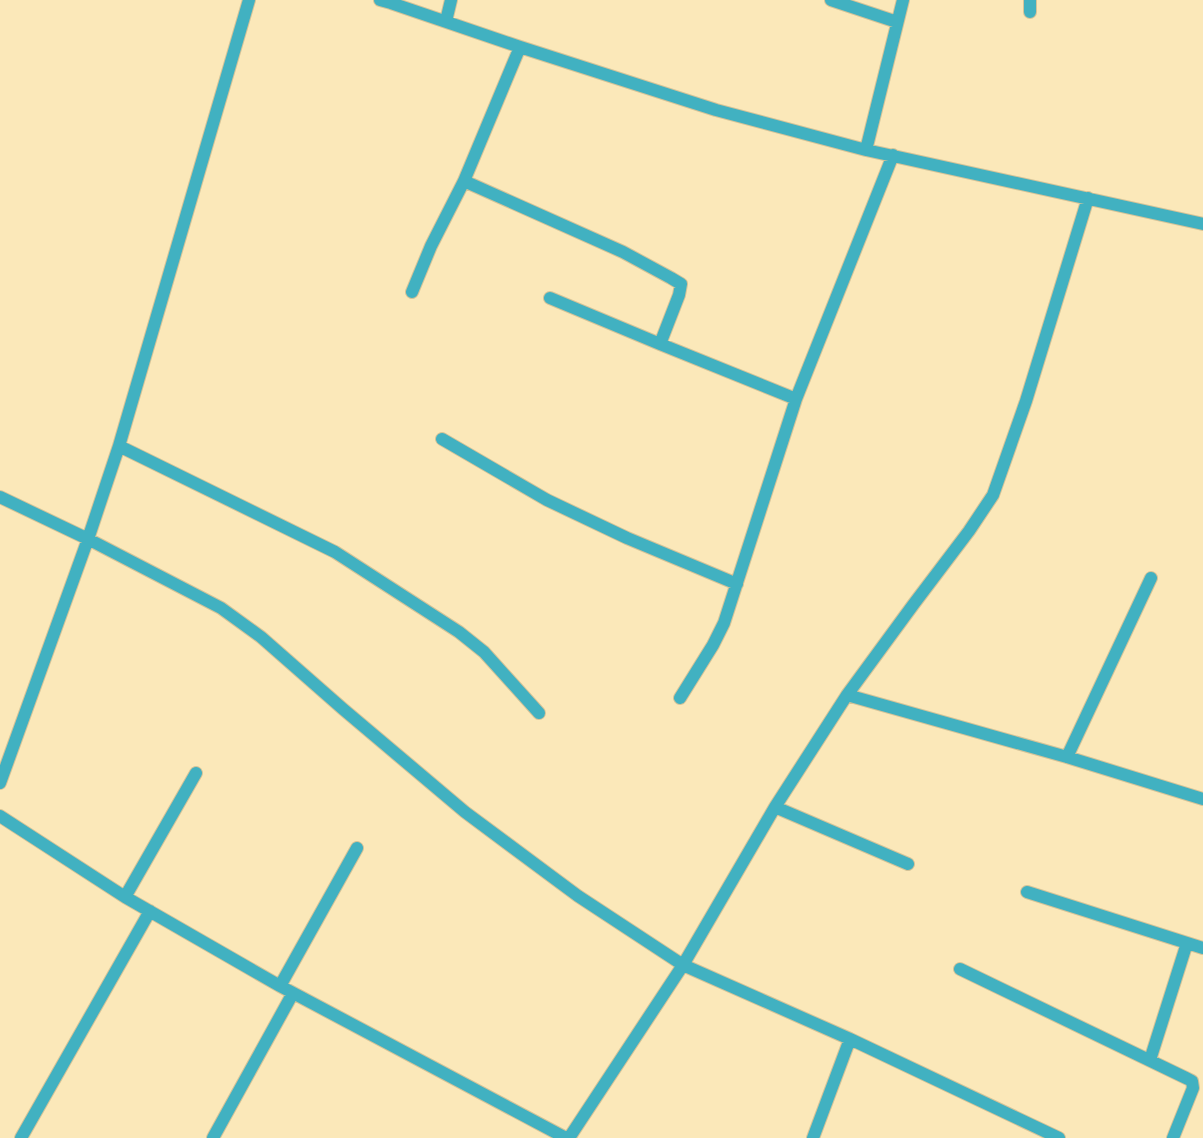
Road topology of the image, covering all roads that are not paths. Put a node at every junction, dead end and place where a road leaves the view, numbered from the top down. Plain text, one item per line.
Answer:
1 (250, 0) edge
2 (380, 0) edge
3 (451, 0) edge
4 (831, 0) edge
5 (903, 0) edge
6 (446, 21) junction
7 (897, 22) junction
8 (520, 46) junction
9 (866, 150) junction
10 (893, 155) junction
11 (464, 181) junction
12 (1088, 198) junction
13 (1203, 224) edge
14 (412, 292) dead end
15 (550, 298) dead end
16 (660, 344) junction
17 (796, 398) junction
18 (442, 439) dead end
19 (119, 446) junction
20 (0, 497) edge
21 (88, 539) junction
22 (1151, 578) dead end
23 (737, 584) junction
24 (847, 695) junction
25 (680, 698) dead end
26 (539, 713) dead end
27 (1067, 757) junction
28 (196, 773) dead end
29 (0, 783) edge
30 (1202, 795) edge
31 (774, 807) junction
32 (0, 816) edge
33 (357, 848) dead end
34 (908, 864) dead end
35 (1026, 892) dead end
36 (126, 897) junction
37 (150, 911) junction
38 (1188, 943) junction
39 (1203, 948) edge
40 (683, 965) junction
41 (960, 969) dead end
42 (280, 986) junction
43 (292, 993) junction
44 (850, 1039) junction
45 (1150, 1060) junction
46 (22, 1138) edge
47 (213, 1138) edge
48 (566, 1138) edge
49 (569, 1138) edge
50 (813, 1138) edge
51 (1058, 1138) edge
52 (1173, 1138) edge

1 - 19 street
2 - 6 street
3 - 6 street
4 - 7 street
5 - 7 street
6 - 8 street
7 - 9 street
8 - 9 street
8 - 11 street
9 - 10 street
10 - 12 street
10 - 17 street
11 - 14 street
11 - 16 street
12 - 13 street
12 - 24 street
15 - 16 street
16 - 17 street
17 - 23 street
18 - 23 street
19 - 21 street
19 - 26 street
20 - 21 street
21 - 29 street
21 - 40 street
22 - 27 street
23 - 25 street
24 - 27 street
24 - 31 street
27 - 30 street
28 - 36 street
31 - 34 street
31 - 40 street
32 - 36 street
33 - 42 street
35 - 38 street
36 - 37 street
37 - 42 street
37 - 46 street
38 - 39 street
38 - 45 street
40 - 44 street
40 - 49 street
41 - 45 street
42 - 43 street
43 - 47 street
43 - 48 street
44 - 50 street
44 - 51 street
45 - 52 street

